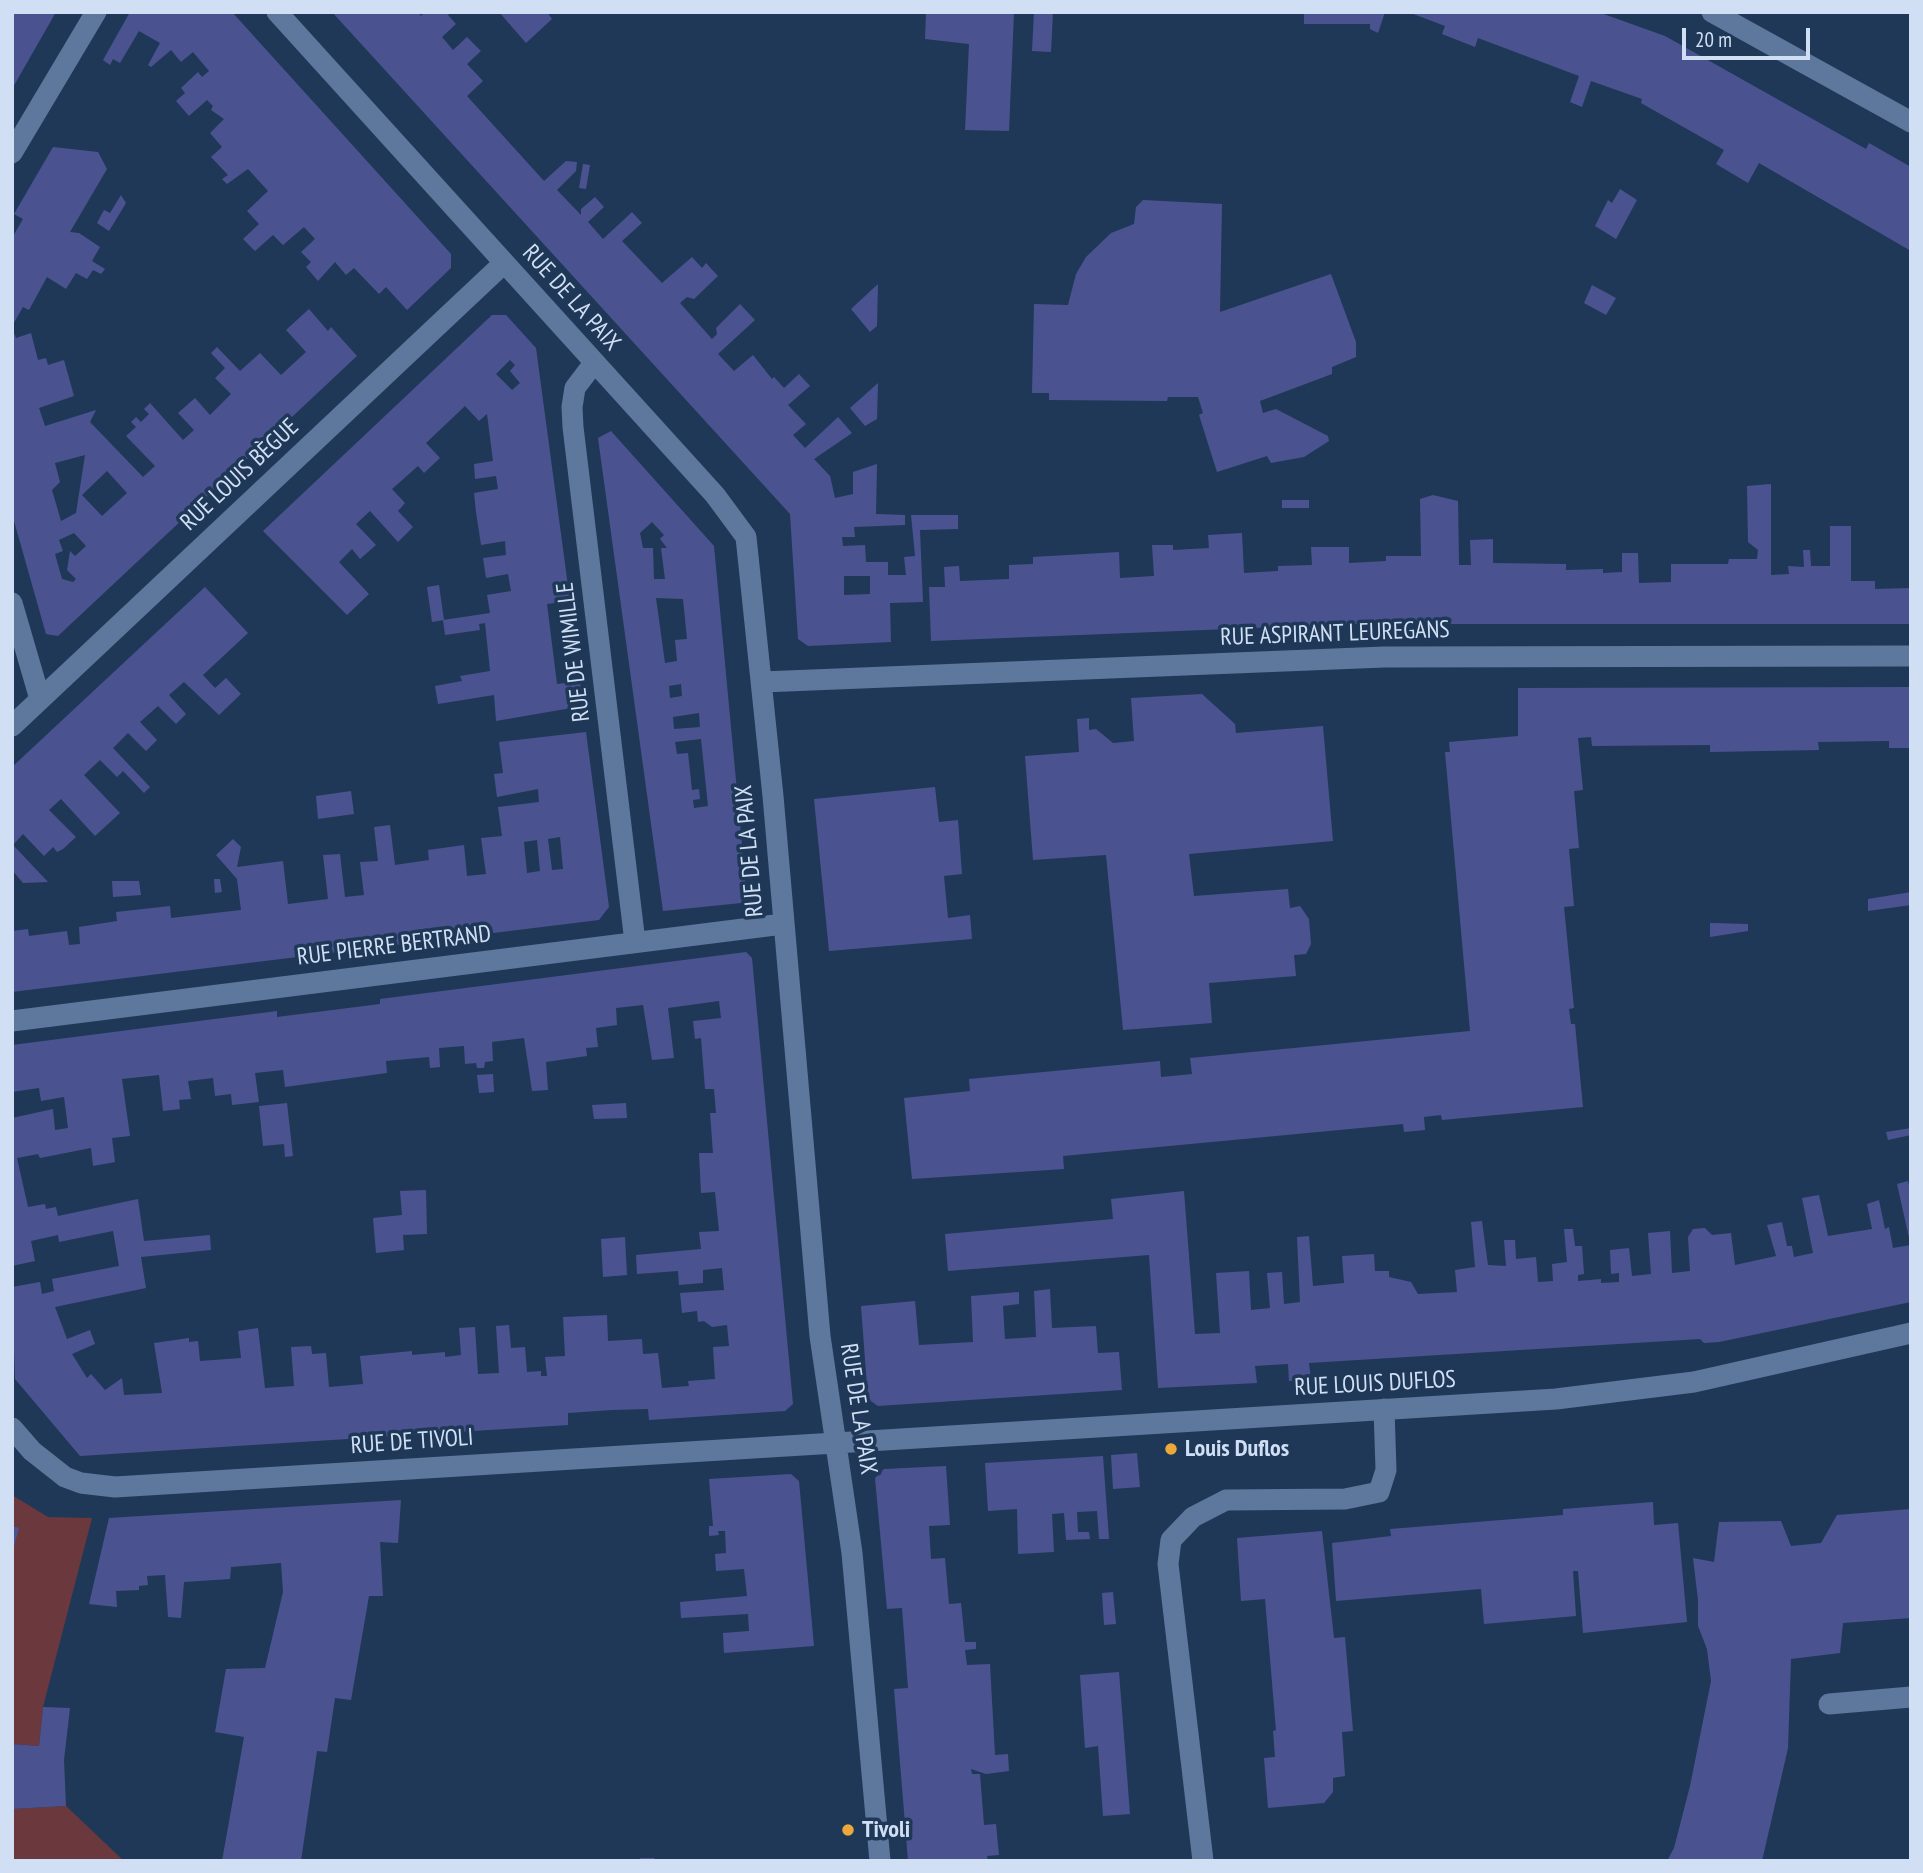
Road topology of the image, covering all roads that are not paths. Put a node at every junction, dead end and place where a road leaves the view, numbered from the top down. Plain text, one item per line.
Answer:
1 (96, 12) edge
2 (277, 12) edge
3 (1712, 12) edge
4 (1911, 122) edge
5 (12, 153) edge
6 (504, 263) junction
7 (594, 363) junction
8 (12, 603) edge
9 (1911, 656) edge
10 (762, 682) junction
11 (40, 699) junction
12 (12, 726) edge
13 (783, 924) junction
14 (635, 942) junction
15 (12, 1021) edge
16 (1911, 1333) edge
17 (1384, 1409) junction
18 (12, 1428) edge
19 (836, 1441) junction
20 (1911, 1697) edge
21 (1829, 1704) dead end
22 (880, 1861) edge
23 (1203, 1861) edge

1 - 5 street
2 - 6 street, RUE DE LA PAIX
3 - 4 street
6 - 7 street, RUE DE LA PAIX
6 - 11 street, RUE LOUIS BÈGUE
7 - 10 street, RUE DE LA PAIX
7 - 14 street, RUE DE WIMILLE
8 - 11 street
9 - 10 street, RUE ASPIRANT LEUREGANS
10 - 13 street, RUE DE LA PAIX
11 - 12 street, RUE LOUIS BÈGUE
13 - 14 street, RUE PIERRE BERTRAND
13 - 19 street, RUE DE LA PAIX
14 - 15 street, RUE PIERRE BERTRAND
16 - 17 street, RUE LOUIS DUFLOS
17 - 19 street, RUE LOUIS DUFLOS
17 - 23 street
18 - 19 street, RUE DE TIVOLI
19 - 22 street, RUE DE LA PAIX
20 - 21 street

